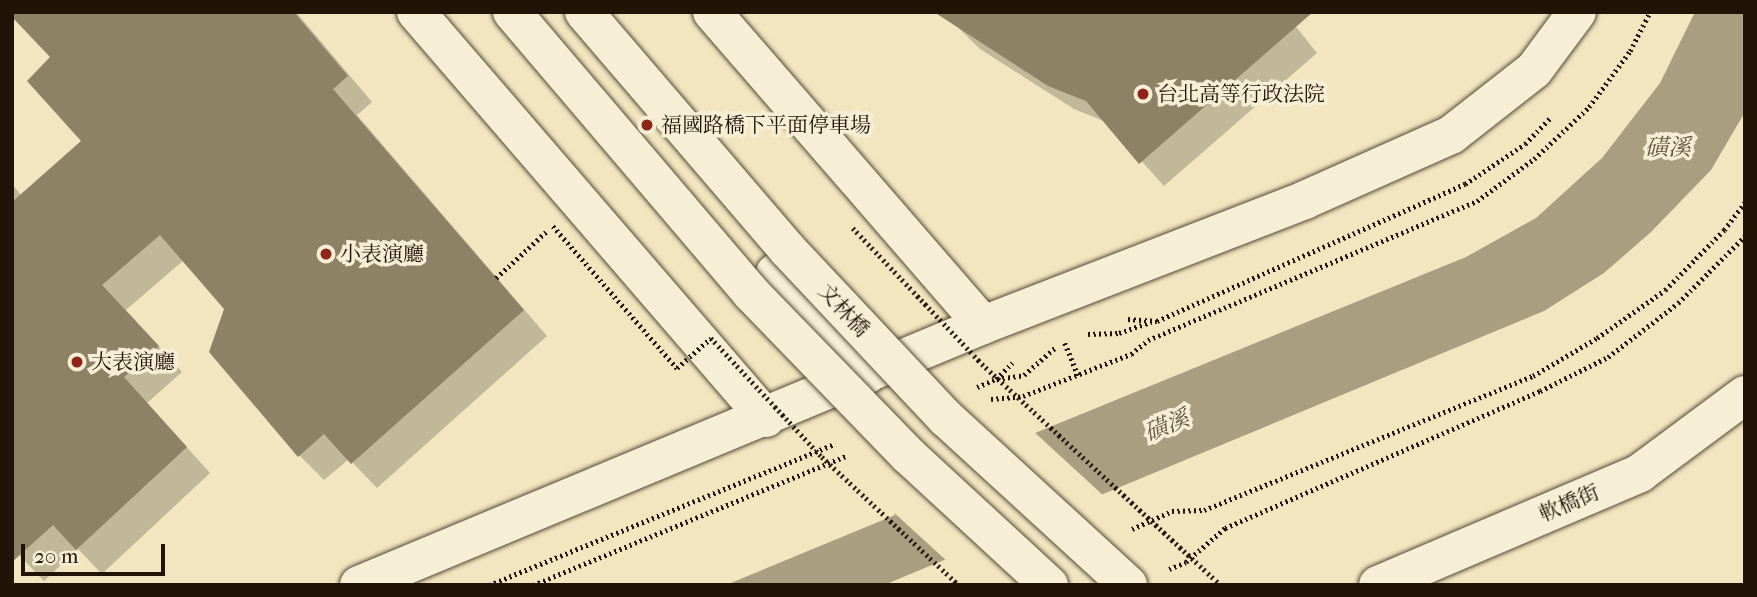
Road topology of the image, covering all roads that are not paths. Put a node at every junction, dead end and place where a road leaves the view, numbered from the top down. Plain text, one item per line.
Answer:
1 (416, 12) edge
2 (512, 12) edge
3 (584, 12) edge
4 (712, 12) edge
5 (1577, 12) edge
6 (775, 273) dead end
7 (982, 326) junction
8 (867, 375) junction
9 (1745, 395) edge
10 (766, 418) junction
11 (1143, 579) edge
12 (359, 585) edge
13 (1049, 585) edge
14 (1378, 585) edge

1 - 10 street
2 - 13 street, bridge
3 - 11 street, 文林橋, bridge
4 - 7 street
5 - 7 street
6 - 8 street
7 - 8 street
8 - 10 street
9 - 14 street, 軟橋街
10 - 12 street

